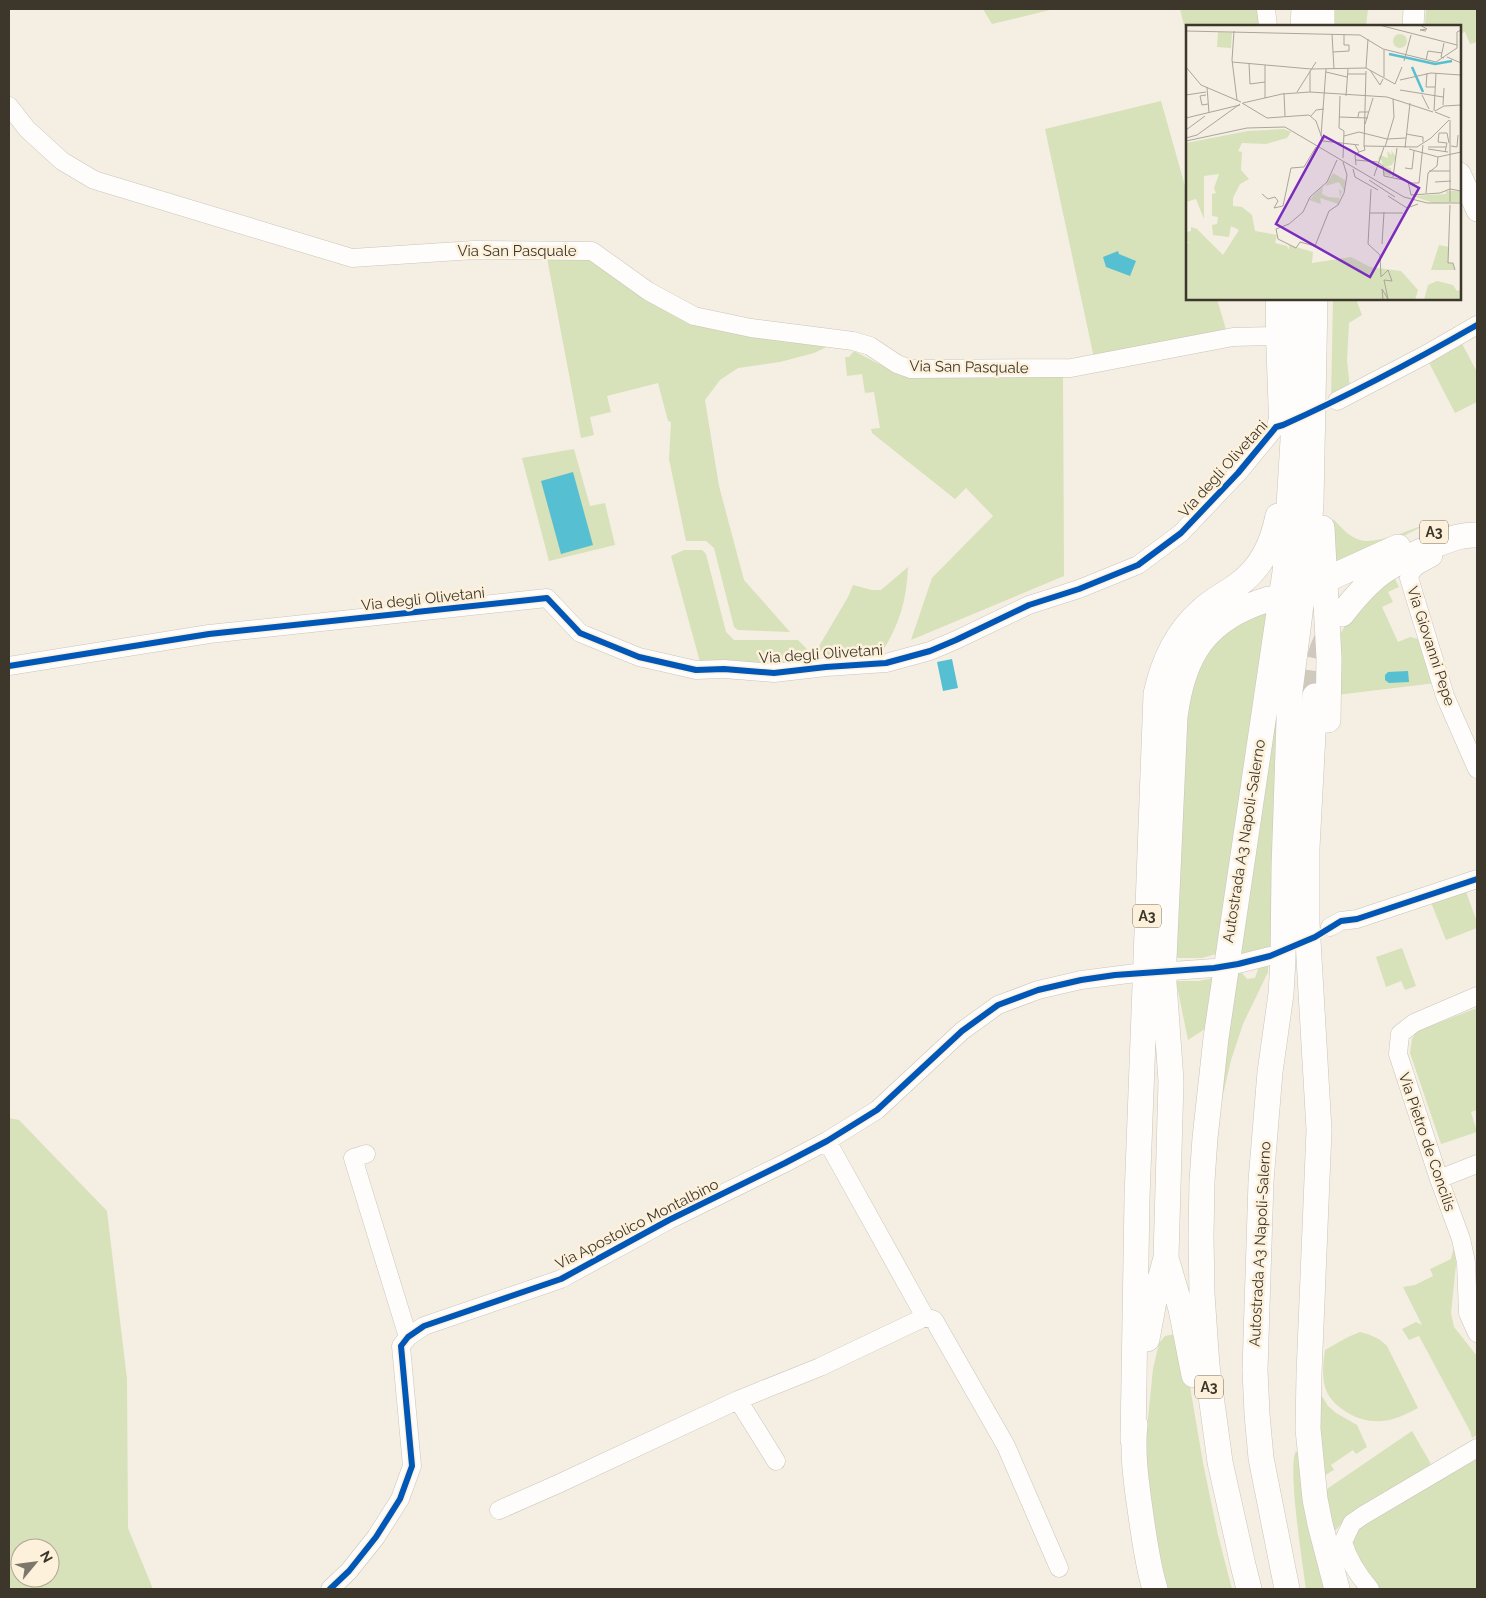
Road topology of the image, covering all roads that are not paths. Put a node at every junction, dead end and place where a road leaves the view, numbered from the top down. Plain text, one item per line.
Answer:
1 (1266, 9) edge
2 (1304, 9) edge
3 (1322, 9) edge
4 (1414, 9) edge
5 (1268, 25) edge
6 (1303, 25) edge
7 (1322, 25) edge
8 (1413, 25) edge
9 (9, 106) edge
10 (1461, 175) edge
11 (1477, 211) edge
12 (1275, 300) edge
13 (1296, 300) edge
14 (1315, 300) edge
15 (1321, 300) edge
16 (1477, 325) edge
17 (1274, 336) junction
18 (1337, 401) dead end
19 (1284, 431) junction
20 (1477, 523) edge
21 (1477, 534) edge
22 (1450, 539) junction
23 (1332, 576) dead end
24 (1269, 599) dead end
25 (1342, 614) tunnel mouth
26 (9, 666) edge
27 (1315, 696) tunnel mouth
28 (1477, 769) edge
29 (1307, 848) junction
30 (1477, 879) edge
31 (1308, 909) junction
32 (1330, 927) dead end
33 (1276, 958) junction
34 (1238, 964) dead end
35 (1214, 968) dead end
36 (1172, 971) dead end
37 (1136, 973) dead end
38 (1477, 996) edge
39 (827, 1141) junction
40 (366, 1154) dead end
41 (1477, 1164) edge
42 (1439, 1179) junction
43 (1166, 1258) junction
44 (925, 1317) junction
45 (1477, 1333) edge
46 (408, 1337) junction
47 (738, 1400) junction
48 (1133, 1440) junction
49 (1477, 1448) edge
50 (776, 1461) dead end
51 (499, 1510) dead end
52 (1059, 1568) dead end
53 (330, 1589) edge
54 (1155, 1589) edge
55 (1243, 1589) edge
56 (1250, 1589) edge
57 (1287, 1589) edge
58 (1337, 1589) edge
59 (1370, 1589) edge

1 - 5 street
2 - 6 highway
3 - 7 highway
4 - 8 main road
9 - 17 street, Via San Pasquale
10 - 11 main road
12 - 17 street
13 - 19 highway, Autostrada A3 Napoli-Salerno / A3
14 - 33 highway, Autostrada A3 Napoli-Salerno
15 - 31 highway
16 - 18 street
17 - 19 street
19 - 26 street, Via degli Olivetani
19 - 48 highway, A3
19 - 56 highway, Autostrada A3 Napoli-Salerno / A3
20 - 23 highway, A3
21 - 22 highway, A3
22 - 25 highway, A3
22 - 28 street, Via Giovanni Pepe
24 - 43 highway, A3
27 - 29 highway
29 - 31 highway
29 - 33 highway
30 - 32 street
31 - 58 highway
33 - 34 street
33 - 57 highway, Autostrada A3 Napoli-Salerno
35 - 36 street
37 - 39 street, Via Apostolico Montalbino
38 - 42 street, Via Pietro de Concilis
39 - 44 street
39 - 46 street, Via Apostolico Montalbino
40 - 46 street
41 - 42 street
42 - 45 street, Via Pietro de Concilis
43 - 48 highway, A3
43 - 55 highway, A3
44 - 47 street
44 - 52 street
46 - 53 street
47 - 50 street
47 - 51 street
48 - 54 highway, A3
49 - 59 street

